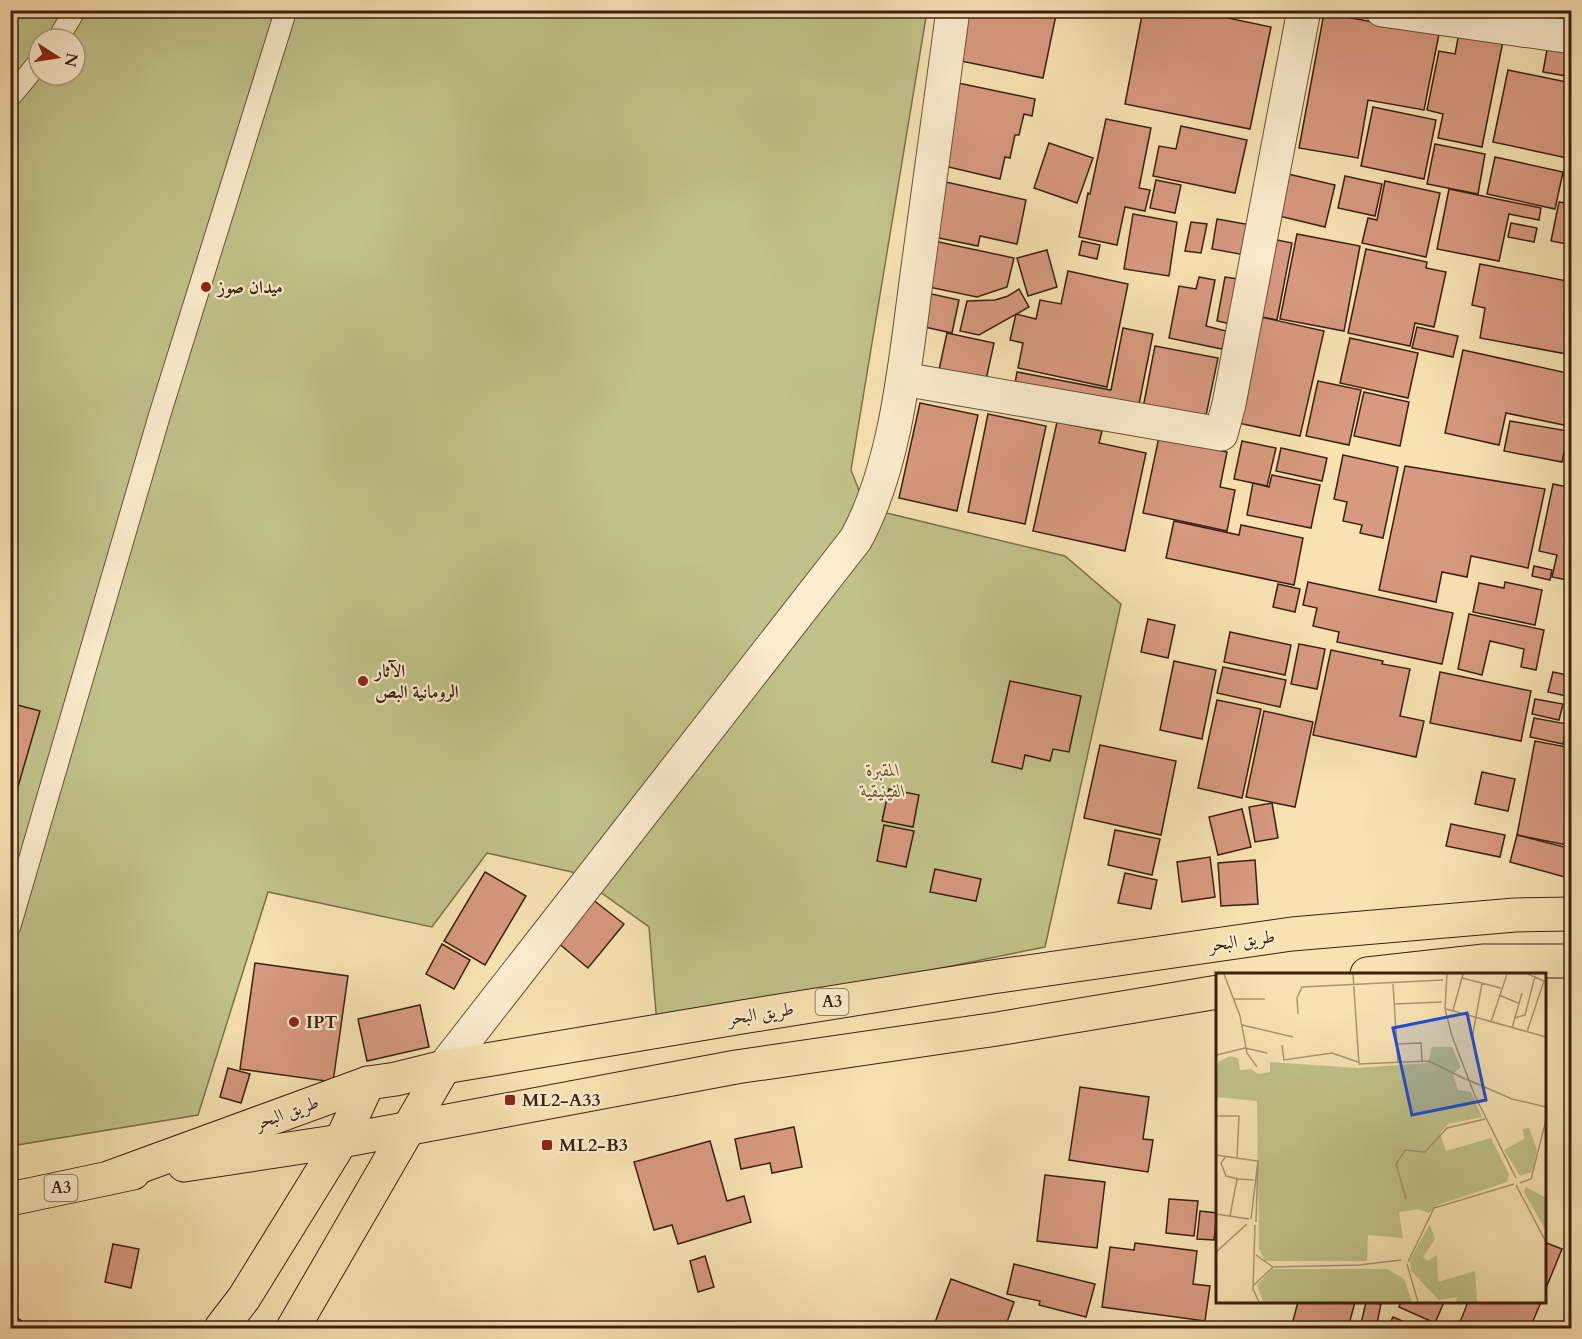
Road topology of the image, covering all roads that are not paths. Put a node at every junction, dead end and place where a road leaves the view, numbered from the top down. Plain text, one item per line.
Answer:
1 (75, 10) edge
2 (286, 10) edge
3 (953, 10) edge
4 (1304, 10) edge
5 (1382, 10) edge
6 (65, 27) edge
7 (1572, 37) edge
8 (27, 76) edge
9 (10, 97) edge
10 (903, 379) junction
11 (1572, 914) edge
12 (10, 926) edge
13 (1572, 961) edge
14 (1384, 973) edge
15 (1216, 992) edge
16 (444, 1067) junction
17 (368, 1083) junction
18 (410, 1128) junction
19 (341, 1141) junction
20 (111, 1177) junction
21 (10, 1199) edge
22 (221, 1329) edge
23 (293, 1329) edge

1 - 6 lane
2 - 12 lane
3 - 10 street
4 - 10 street
5 - 7 street
8 - 9 lane
10 - 16 street
11 - 16 main road, طريق البحر / A3
13 - 14 main road
15 - 18 main road, طريق البحر / A3
16 - 17 main road, طريق البحر / A3
16 - 18 main road
17 - 19 main road
17 - 20 main road, طريق البحر / A3
18 - 19 main road, طريق البحر / A3
18 - 23 main road
19 - 20 main road, طريق البحر / A3
19 - 22 main road
20 - 21 main road, طريق البحر / A3

